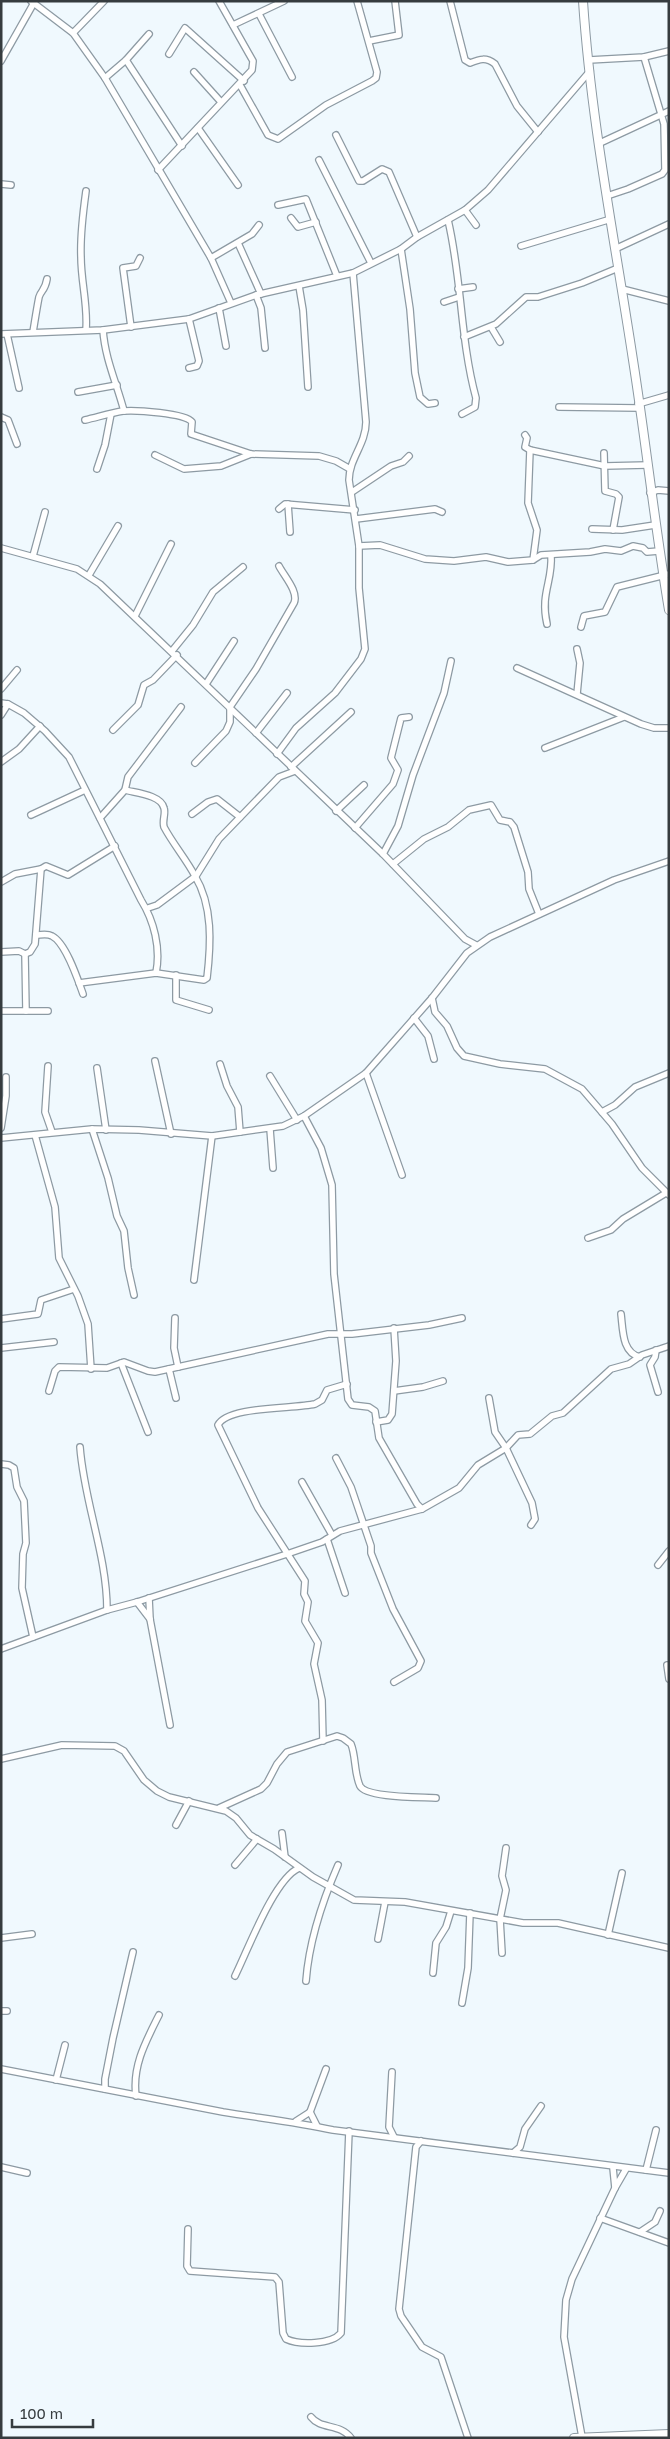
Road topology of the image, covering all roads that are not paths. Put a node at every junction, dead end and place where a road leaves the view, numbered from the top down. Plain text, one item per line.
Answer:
1 (104, 1) edge
2 (220, 1) edge
3 (357, 1) edge
4 (395, 1) edge
5 (450, 1) edge
6 (583, 1) edge
7 (34, 2) edge
8 (282, 2) edge
9 (259, 14) junction
10 (233, 25) junction
11 (74, 33) junction
12 (149, 34) dead end
13 (369, 41) junction
14 (669, 51) edge
15 (169, 54) dead end
16 (644, 57) junction
17 (126, 60) junction
18 (589, 60) junction
19 (1, 62) edge
20 (590, 71) junction
21 (194, 72) dead end
22 (292, 77) dead end
23 (105, 78) junction
24 (242, 83) junction
25 (221, 102) junction
26 (669, 110) edge
27 (661, 115) junction
28 (198, 128) junction
29 (538, 132) junction
30 (336, 135) dead end
31 (600, 143) junction
32 (182, 146) junction
33 (318, 160) dead end
34 (158, 170) junction
35 (1, 184) edge
36 (11, 185) dead end
37 (238, 185) dead end
38 (86, 191) dead end
39 (607, 196) junction
40 (278, 205) dead end
41 (465, 210) junction
42 (291, 218) dead end
43 (611, 219) junction
44 (448, 220) junction
45 (316, 222) junction
46 (669, 224) edge
47 (259, 225) dead end
48 (476, 225) dead end
49 (418, 236) junction
50 (238, 243) junction
51 (521, 246) dead end
52 (401, 249) junction
53 (615, 249) junction
54 (140, 258) dead end
55 (211, 258) junction
56 (371, 263) junction
57 (618, 268) junction
58 (353, 273) junction
59 (337, 276) junction
60 (47, 279) dead end
61 (299, 286) junction
62 (473, 287) dead end
63 (458, 288) junction
64 (622, 289) junction
65 (259, 295) junction
66 (459, 297) junction
67 (669, 301) edge
68 (444, 302) dead end
69 (231, 303) junction
70 (219, 308) junction
71 (189, 319) junction
72 (131, 327) junction
73 (491, 327) junction
74 (86, 330) junction
75 (103, 330) junction
76 (33, 332) junction
77 (4, 334) edge
78 (464, 337) junction
79 (500, 342) dead end
80 (226, 346) dead end
81 (265, 348) dead end
82 (189, 368) dead end
83 (118, 385) junction
84 (308, 387) dead end
85 (19, 388) dead end
86 (78, 392) dead end
87 (669, 395) edge
88 (435, 403) dead end
89 (639, 406) junction
90 (559, 407) dead end
91 (124, 411) junction
92 (111, 414) junction
93 (462, 414) dead end
94 (1, 417) edge
95 (85, 420) dead end
96 (525, 435) dead end
97 (17, 444) dead end
98 (530, 450) junction
99 (604, 453) dead end
100 (155, 454) dead end
101 (251, 454) junction
102 (410, 456) dead end
103 (647, 465) junction
104 (605, 466) junction
105 (97, 469) dead end
106 (350, 469) junction
107 (669, 491) edge
108 (352, 492) junction
109 (650, 494) junction
110 (288, 504) junction
111 (279, 509) dead end
112 (354, 510) junction
113 (46, 512) dead end
114 (442, 512) dead end
115 (356, 519) junction
116 (655, 525) junction
117 (118, 526) dead end
118 (592, 529) dead end
119 (613, 530) junction
120 (290, 532) dead end
121 (171, 544) dead end
122 (359, 546) junction
123 (1, 548) edge
124 (659, 551) junction
125 (538, 554) junction
126 (551, 555) junction
127 (33, 556) junction
128 (279, 566) dead end
129 (243, 567) dead end
130 (89, 575) junction
131 (666, 575) edge
132 (669, 610) edge
133 (136, 616) junction
134 (547, 624) dead end
135 (581, 627) dead end
136 (234, 641) dead end
137 (576, 650) dead end
138 (175, 653) junction
139 (451, 661) dead end
140 (516, 668) dead end
141 (17, 670) dead end
142 (206, 684) junction
143 (1, 689) edge
144 (287, 693) dead end
145 (577, 694) junction
146 (1, 703) edge
147 (8, 704) junction
148 (180, 707) dead end
149 (230, 707) junction
150 (351, 712) dead end
151 (1, 715) edge
152 (409, 717) dead end
153 (624, 717) junction
154 (40, 726) junction
155 (669, 728) edge
156 (112, 730) dead end
157 (256, 733) junction
158 (545, 748) dead end
159 (277, 754) junction
160 (284, 761) junction
161 (1, 762) edge
162 (194, 763) dead end
163 (293, 769) junction
164 (279, 777) junction
165 (364, 785) dead end
166 (85, 790) junction
167 (125, 790) junction
168 (336, 811) junction
169 (192, 814) dead end
170 (31, 815) dead end
171 (240, 817) junction
172 (100, 818) junction
173 (354, 828) junction
174 (115, 846) junction
175 (383, 854) junction
176 (669, 861) edge
177 (393, 864) junction
178 (41, 869) junction
179 (196, 876) junction
180 (1, 882) edge
181 (148, 908) junction
182 (539, 914) junction
183 (36, 935) junction
184 (465, 938) junction
185 (476, 945) junction
186 (1, 952) edge
187 (467, 953) junction
188 (26, 954) junction
189 (156, 973) junction
190 (176, 975) junction
191 (79, 983) junction
192 (82, 994) dead end
193 (432, 998) junction
194 (423, 1008) junction
195 (209, 1010) dead end
196 (1, 1011) edge
197 (26, 1011) junction
198 (48, 1011) dead end
199 (435, 1012) junction
200 (414, 1018) junction
201 (434, 1058) dead end
202 (155, 1061) dead end
203 (220, 1064) dead end
204 (48, 1066) dead end
205 (97, 1068) dead end
206 (366, 1073) junction
207 (669, 1073) edge
208 (270, 1076) dead end
209 (6, 1077) dead end
210 (602, 1112) junction
211 (304, 1116) junction
212 (297, 1120) junction
213 (2, 1126) edge
214 (270, 1129) junction
215 (92, 1130) junction
216 (106, 1130) junction
217 (52, 1132) junction
218 (240, 1132) junction
219 (171, 1134) junction
220 (35, 1135) junction
221 (212, 1136) junction
222 (10, 1137) junction
223 (1, 1138) edge
224 (273, 1168) dead end
225 (402, 1175) dead end
226 (668, 1194) edge
227 (588, 1238) dead end
228 (194, 1280) dead end
229 (74, 1289) junction
230 (134, 1295) dead end
231 (621, 1314) dead end
232 (175, 1318) dead end
233 (462, 1318) dead end
234 (1, 1319) edge
235 (394, 1328) junction
236 (340, 1333) junction
237 (54, 1342) dead end
238 (669, 1346) edge
239 (1, 1348) edge
240 (656, 1350) junction
241 (640, 1357) junction
242 (121, 1363) junction
243 (178, 1367) junction
244 (90, 1369) junction
245 (169, 1369) junction
246 (443, 1382) dead end
247 (347, 1384) junction
248 (49, 1391) dead end
249 (394, 1391) junction
250 (658, 1392) dead end
251 (176, 1398) dead end
252 (489, 1398) dead end
253 (376, 1422) junction
254 (148, 1432) dead end
255 (80, 1447) dead end
256 (506, 1448) junction
257 (336, 1458) dead end
258 (1, 1464) edge
259 (302, 1482) dead end
260 (419, 1508) junction
261 (364, 1525) junction
262 (531, 1525) dead end
263 (329, 1537) junction
264 (669, 1551) edge
265 (287, 1554) junction
266 (658, 1565) dead end
267 (345, 1593) dead end
268 (149, 1598) junction
269 (137, 1602) junction
270 (107, 1610) junction
271 (150, 1619) junction
272 (33, 1637) junction
273 (1, 1649) edge
274 (667, 1665) dead end
275 (669, 1679) edge
276 (394, 1682) dead end
277 (170, 1725) dead end
278 (323, 1741) junction
279 (1, 1760) edge
280 (436, 1798) dead end
281 (189, 1801) junction
282 (226, 1808) junction
283 (176, 1825) dead end
284 (282, 1833) dead end
285 (257, 1839) junction
286 (506, 1848) dead end
287 (285, 1857) junction
288 (290, 1862) junction
289 (235, 1865) dead end
290 (338, 1865) dead end
291 (298, 1868) junction
292 (289, 1872) junction
293 (622, 1873) dead end
294 (329, 1886) junction
295 (385, 1902) junction
296 (451, 1911) junction
297 (470, 1913) junction
298 (500, 1919) junction
299 (32, 1934) dead end
300 (608, 1935) junction
301 (1, 1938) edge
302 (378, 1938) dead end
303 (669, 1948) edge
304 (133, 1952) dead end
305 (502, 1953) dead end
306 (432, 1973) dead end
307 (235, 1976) dead end
308 (306, 1981) dead end
309 (462, 2003) dead end
310 (159, 2016) dead end
311 (66, 2044) dead end
312 (1, 2069) edge
313 (326, 2069) dead end
314 (392, 2072) dead end
315 (105, 2079) junction
316 (56, 2080) junction
317 (134, 2086) junction
318 (96, 2087) junction
319 (105, 2089) junction
320 (128, 2094) junction
321 (136, 2096) junction
322 (541, 2106) dead end
323 (310, 2112) junction
324 (296, 2121) junction
325 (317, 2126) junction
326 (389, 2127) junction
327 (656, 2130) dead end
328 (349, 2131) junction
329 (381, 2136) junction
330 (394, 2137) junction
331 (412, 2140) junction
332 (421, 2141) junction
333 (416, 2146) junction
334 (520, 2147) junction
335 (513, 2153) junction
336 (524, 2155) junction
337 (1, 2167) edge
338 (613, 2168) junction
339 (626, 2169) junction
340 (646, 2170) junction
341 (27, 2172) dead end
342 (669, 2173) edge
343 (615, 2188) junction
344 (660, 2212) dead end
345 (600, 2218) junction
346 (188, 2229) dead end
347 (640, 2232) junction
348 (669, 2243) edge
349 (311, 2417) dead end
350 (669, 2434) edge
351 (470, 2437) edge
352 (582, 2437) edge
353 (351, 2438) edge
354 (574, 2438) edge

1 - 11 street
2 - 10 street
3 - 13 street
4 - 13 street
5 - 29 street
6 - 18 street
7 - 11 street
7 - 19 street
8 - 9 street
9 - 10 street
9 - 22 street
10 - 24 street
11 - 23 street
12 - 17 street
13 - 24 street
14 - 16 street
15 - 24 street
16 - 18 street
16 - 27 street
17 - 23 street
17 - 32 street
18 - 20 street
20 - 29 street
20 - 31 street
21 - 25 street
23 - 34 street
24 - 25 street
25 - 28 street
26 - 27 street
27 - 31 street
27 - 39 street
28 - 32 street
28 - 37 street
29 - 41 street
30 - 49 street
31 - 39 street
32 - 34 street
33 - 56 street
34 - 55 street
35 - 36 street
38 - 74 street
39 - 43 street
40 - 45 street
41 - 44 street
41 - 48 street
42 - 45 street
43 - 51 street
43 - 53 street
44 - 49 street
44 - 63 street
45 - 59 street
46 - 53 street
47 - 50 street
49 - 52 street
50 - 55 street
50 - 65 street
52 - 56 street
52 - 88 street
53 - 57 street
54 - 72 street
55 - 69 street
56 - 58 street
57 - 64 street
57 - 73 street
58 - 59 street
58 - 106 street
59 - 61 street
60 - 76 street
61 - 65 street
61 - 84 street
62 - 63 street
63 - 66 street
64 - 67 street
64 - 89 street
65 - 69 street
65 - 81 street
66 - 68 street
66 - 78 street
69 - 70 street
70 - 71 street
70 - 80 street
71 - 72 street
71 - 82 street
72 - 75 street
73 - 78 street
73 - 79 street
74 - 75 street
74 - 76 street
75 - 83 street
76 - 77 street
77 - 85 street
78 - 93 street
83 - 86 street
83 - 91 street
87 - 89 street
89 - 90 street
89 - 103 street
91 - 92 street
91 - 101 street
92 - 95 street
92 - 105 street
94 - 97 street
96 - 98 street
98 - 104 street
98 - 125 street
99 - 104 street
100 - 101 street
101 - 106 street
102 - 108 street
103 - 104 street
103 - 109 street
104 - 119 street
106 - 108 street
107 - 109 street
108 - 112 street
109 - 116 street
110 - 111 street
110 - 112 street
110 - 120 street
112 - 115 street
113 - 127 street
114 - 115 street
115 - 122 street
116 - 119 street
116 - 124 street
117 - 130 street
118 - 119 street
121 - 133 street
122 - 125 street
122 - 159 street
123 - 127 street
124 - 126 street
124 - 131 street
125 - 126 street
126 - 134 street
127 - 130 street
128 - 149 street
129 - 138 street
130 - 133 street
131 - 132 street
131 - 135 street
133 - 138 street
136 - 142 street
137 - 145 street
138 - 142 street
138 - 156 street
139 - 175 street
140 - 145 street
141 - 143 street
142 - 149 street
144 - 157 street
145 - 153 street
146 - 147 street
147 - 151 street
147 - 154 street
148 - 167 street
149 - 157 street
149 - 162 street
150 - 163 street
152 - 173 street
153 - 155 street
153 - 158 street
154 - 161 street
154 - 166 street
157 - 159 street
159 - 160 street
160 - 163 street
160 - 164 street
163 - 164 street
163 - 168 street
164 - 171 street
165 - 168 street
166 - 170 street
166 - 172 street
167 - 172 street
167 - 179 street
168 - 173 street
169 - 171 street
171 - 179 street
172 - 174 street
173 - 175 street
174 - 178 street
174 - 181 street
175 - 177 street
176 - 182 street
177 - 182 street
177 - 184 street
178 - 180 street
178 - 183 street
179 - 181 street
179 - 190 street
181 - 189 street
182 - 185 street
183 - 188 street
183 - 191 street
184 - 185 street
184 - 187 street
185 - 187 street
186 - 188 street
187 - 193 street
188 - 197 street
189 - 190 street
189 - 191 street
190 - 195 street
191 - 192 street
193 - 194 street
193 - 199 street
194 - 199 street
194 - 200 street
196 - 197 street
197 - 198 street
199 - 210 street
200 - 201 street
200 - 206 street
202 - 219 street
203 - 218 street
204 - 217 street
205 - 216 street
206 - 211 street
206 - 225 street
207 - 210 street
208 - 212 street
209 - 213 street
210 - 226 street
211 - 212 street
211 - 236 street
212 - 214 street
213 - 222 street
214 - 218 street
214 - 224 street
215 - 216 street
215 - 217 street
215 - 230 street
216 - 219 street
217 - 220 street
218 - 221 street
219 - 221 street
220 - 222 street
220 - 229 street
221 - 228 street
222 - 223 street
226 - 227 street
229 - 234 street
229 - 244 street
231 - 241 street
232 - 243 street
233 - 235 street
235 - 236 street
235 - 249 street
236 - 243 street
236 - 247 street
237 - 239 street
238 - 240 street
240 - 241 street
240 - 250 street
241 - 256 street
242 - 244 street
242 - 245 street
242 - 254 street
243 - 245 street
244 - 248 street
245 - 251 street
246 - 249 street
247 - 253 street
247 - 265 street
249 - 253 street
252 - 256 street
253 - 260 street
255 - 270 street
256 - 260 street
256 - 262 street
257 - 261 street
258 - 272 street
259 - 263 street
260 - 261 street
261 - 263 street
261 - 276 street
263 - 265 street
263 - 267 street
264 - 266 street
265 - 268 street
265 - 278 street
268 - 269 street
268 - 271 street
269 - 270 street
269 - 271 street
270 - 272 street
271 - 277 street
272 - 273 street
274 - 275 street
278 - 280 street
278 - 282 street
279 - 281 street
281 - 282 street
281 - 283 street
282 - 285 street
284 - 287 street
285 - 287 street
285 - 289 street
286 - 298 street
287 - 288 street
288 - 291 street
288 - 292 street
290 - 294 street
291 - 292 street
291 - 294 street
292 - 307 street
293 - 300 street
294 - 295 street
294 - 308 street
295 - 296 street
295 - 302 street
296 - 297 street
296 - 306 street
297 - 298 street
297 - 309 street
298 - 300 street
298 - 305 street
299 - 301 street
300 - 303 street
304 - 315 street
310 - 317 street
311 - 316 street
312 - 316 street
313 - 323 street
314 - 326 street
315 - 318 street
315 - 319 street
316 - 318 street
317 - 320 street
317 - 321 street
318 - 319 street
319 - 320 street
320 - 321 street
321 - 324 street
322 - 334 street
323 - 324 street
323 - 325 street
324 - 325 street
325 - 328 street
326 - 329 street
326 - 330 street
327 - 340 street
328 - 329 street
328 - 346 street
329 - 330 street
330 - 331 street
331 - 332 street
331 - 333 street
332 - 333 street
332 - 335 street
333 - 351 street
334 - 335 street
334 - 336 street
335 - 336 street
336 - 338 street
337 - 341 street
338 - 339 street
338 - 343 street
339 - 340 street
339 - 343 street
340 - 342 street
343 - 345 street
344 - 347 street
345 - 347 street
345 - 352 street
347 - 348 street
349 - 353 street
350 - 352 street
352 - 354 street

